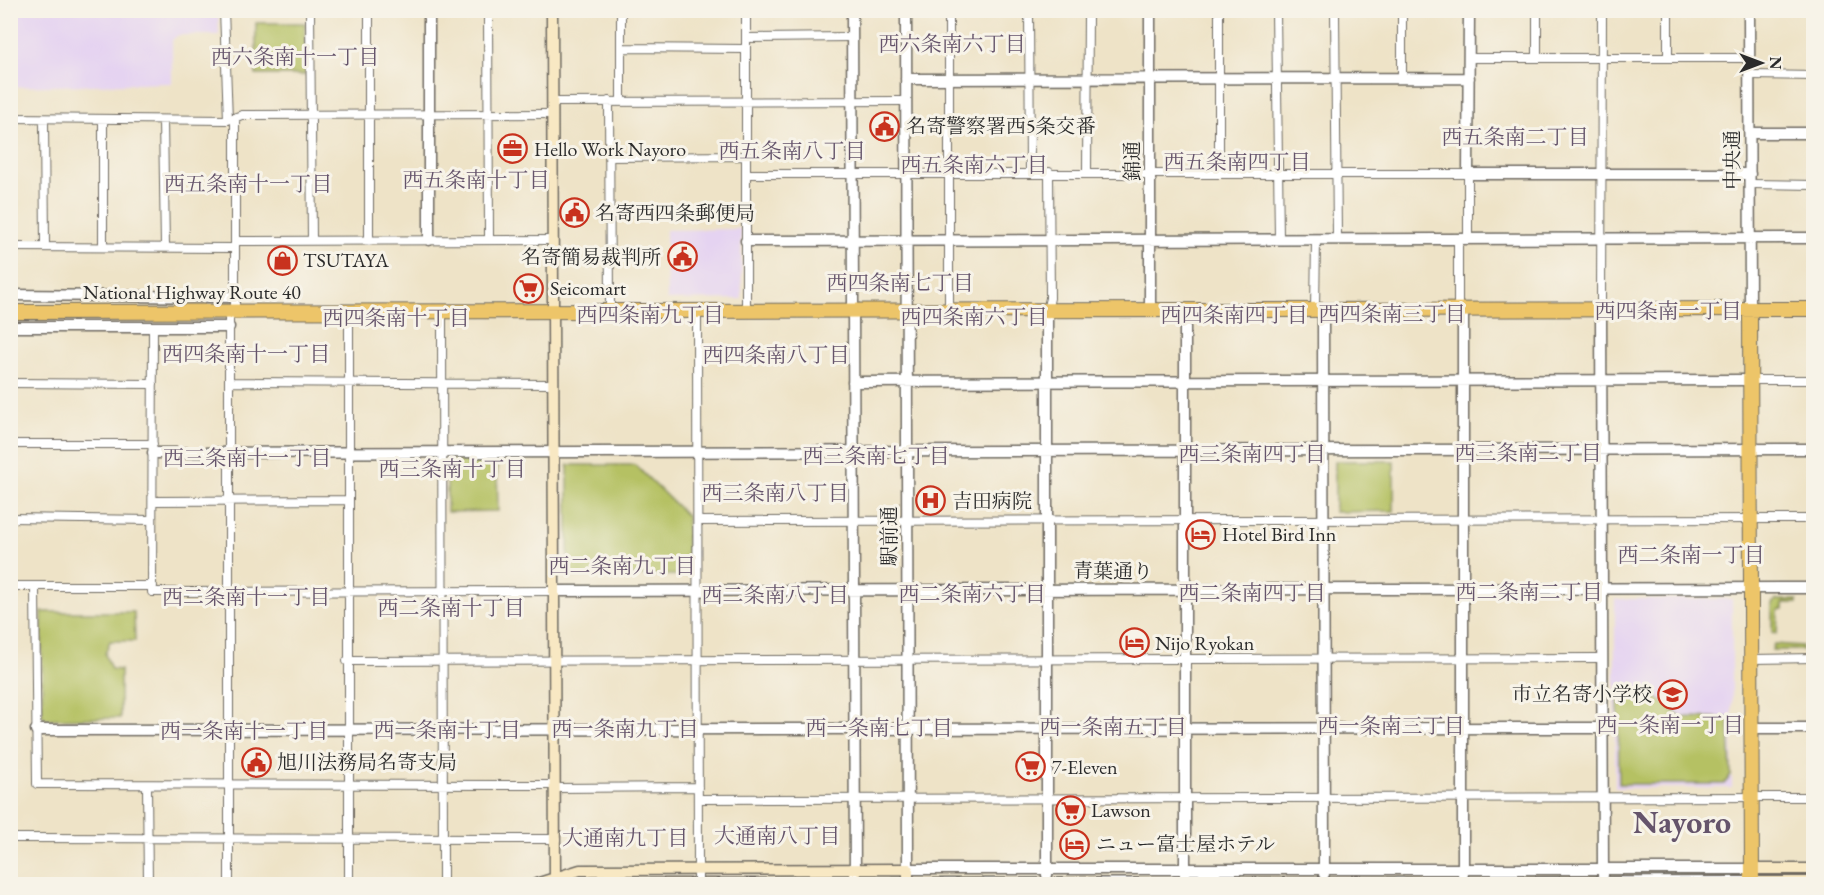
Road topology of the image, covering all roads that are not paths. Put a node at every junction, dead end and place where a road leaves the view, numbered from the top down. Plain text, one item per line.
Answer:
1 (224, 10) edge
2 (310, 10) edge
3 (369, 10) edge
4 (429, 10) edge
5 (488, 10) edge
6 (552, 10) edge
7 (621, 10) edge
8 (746, 10) edge
9 (852, 10) edge
10 (906, 10) edge
11 (949, 10) edge
12 (1029, 10) edge
13 (1088, 10) edge
14 (1150, 10) edge
15 (1219, 10) edge
16 (1276, 10) edge
17 (1335, 10) edge
18 (1402, 10) edge
19 (1469, 10) edge
20 (1537, 10) edge
21 (1602, 10) edge
22 (1668, 10) edge
23 (1749, 10) edge
24 (746, 38) junction
25 (852, 38) junction
26 (621, 48) junction
27 (746, 49) junction
28 (1537, 57) junction
29 (1469, 58) junction
30 (1602, 58) junction
31 (1668, 58) junction
32 (1750, 58) junction
33 (1750, 75) junction
34 (1814, 76) edge
35 (1088, 78) junction
36 (1149, 78) junction
37 (1218, 78) junction
38 (1335, 78) junction
39 (1402, 78) junction
40 (1469, 78) junction
41 (906, 79) junction
42 (949, 79) junction
43 (1029, 79) junction
44 (1276, 79) junction
45 (621, 101) junction
46 (746, 101) junction
47 (906, 101) junction
48 (609, 102) junction
49 (852, 102) junction
50 (552, 108) junction
51 (309, 114) junction
52 (369, 114) junction
53 (429, 114) junction
54 (488, 114) junction
55 (10, 118) edge
56 (44, 118) junction
57 (231, 119) junction
58 (163, 120) junction
59 (103, 121) junction
60 (1750, 133) junction
61 (1814, 133) edge
62 (746, 156) junction
63 (609, 157) junction
64 (1049, 172) junction
65 (1087, 172) junction
66 (1150, 172) junction
67 (949, 173) junction
68 (1030, 173) junction
69 (1219, 173) junction
70 (1336, 173) junction
71 (1601, 173) junction
72 (746, 174) junction
73 (853, 174) junction
74 (906, 174) junction
75 (1277, 174) junction
76 (1468, 174) junction
77 (1750, 179) junction
78 (1814, 185) edge
79 (1750, 238) junction
80 (1814, 238) edge
81 (489, 239) junction
82 (1279, 239) junction
83 (1316, 239) junction
84 (1336, 239) junction
85 (1463, 239) junction
86 (1601, 239) junction
87 (429, 240) junction
88 (552, 240) junction
89 (853, 240) junction
90 (906, 240) junction
91 (949, 240) junction
92 (1050, 240) junction
93 (1149, 240) junction
94 (312, 241) junction
95 (369, 241) junction
96 (746, 241) junction
97 (235, 245) junction
98 (10, 247) edge
99 (45, 247) junction
100 (103, 247) junction
101 (165, 247) junction
102 (10, 296) edge
103 (235, 297) junction
104 (1750, 309) junction
105 (1814, 309) edge
106 (1150, 310) junction
107 (1185, 310) junction
108 (1319, 310) junction
109 (1460, 310) junction
110 (1601, 310) junction
111 (442, 311) junction
112 (746, 311) junction
113 (949, 311) junction
114 (1047, 311) junction
115 (10, 312) edge
116 (232, 312) junction
117 (349, 312) junction
118 (553, 312) junction
119 (610, 312) junction
120 (697, 312) junction
121 (853, 312) junction
122 (906, 312) junction
123 (10, 327) edge
124 (153, 327) junction
125 (229, 327) junction
126 (1463, 380) junction
127 (1602, 380) junction
128 (1750, 380) junction
129 (1814, 380) edge
130 (1185, 381) junction
131 (1323, 381) junction
132 (229, 382) junction
133 (349, 382) junction
134 (853, 382) junction
135 (906, 382) junction
136 (1047, 382) junction
137 (10, 383) edge
138 (442, 383) junction
139 (153, 384) junction
140 (554, 384) junction
141 (10, 444) edge
142 (153, 448) junction
143 (1602, 449) junction
144 (1814, 449) edge
145 (1185, 450) junction
146 (1324, 450) junction
147 (1463, 450) junction
148 (1750, 450) junction
149 (1047, 451) junction
150 (230, 452) junction
151 (349, 452) junction
152 (442, 452) junction
153 (698, 452) junction
154 (854, 452) junction
155 (906, 452) junction
156 (555, 453) junction
157 (348, 500) junction
158 (153, 501) junction
159 (229, 501) junction
160 (10, 518) edge
161 (1463, 519) junction
162 (1602, 519) junction
163 (1751, 519) junction
164 (1814, 519) edge
165 (152, 520) junction
166 (854, 520) junction
167 (907, 520) junction
168 (1047, 520) junction
169 (1185, 520) junction
170 (1324, 520) junction
171 (698, 521) junction
172 (10, 586) edge
173 (34, 586) junction
174 (153, 586) junction
175 (1603, 588) junction
176 (1814, 588) edge
177 (1047, 589) junction
178 (1324, 589) junction
179 (1463, 589) junction
180 (1751, 589) junction
181 (855, 590) junction
182 (907, 590) junction
183 (1185, 590) junction
184 (229, 591) junction
185 (347, 591) junction
186 (443, 591) junction
187 (555, 591) junction
188 (698, 591) junction
189 (1463, 658) junction
190 (1602, 658) junction
191 (1752, 658) junction
192 (1814, 658) edge
193 (698, 659) junction
194 (854, 659) junction
195 (907, 659) junction
196 (1047, 659) junction
197 (1185, 659) junction
198 (1324, 659) junction
199 (556, 660) junction
200 (347, 661) junction
201 (443, 661) junction
202 (1323, 728) junction
203 (1464, 728) junction
204 (1603, 728) junction
205 (1752, 728) junction
206 (1814, 728) edge
207 (348, 729) junction
208 (908, 729) junction
209 (1046, 729) junction
210 (1185, 729) junction
211 (36, 730) junction
212 (228, 730) junction
213 (442, 730) junction
214 (556, 730) junction
215 (698, 730) junction
216 (854, 730) junction
217 (147, 784) junction
218 (228, 785) junction
219 (348, 785) junction
220 (443, 785) junction
221 (555, 786) junction
222 (698, 787) junction
223 (1752, 797) junction
224 (1814, 797) edge
225 (1047, 798) junction
226 (1185, 798) junction
227 (1324, 798) junction
228 (1464, 798) junction
229 (1603, 798) junction
230 (699, 799) junction
231 (855, 799) junction
232 (908, 799) junction
233 (10, 838) edge
234 (147, 838) junction
235 (229, 838) junction
236 (349, 838) junction
237 (443, 839) junction
238 (556, 839) junction
239 (698, 868) junction
240 (855, 869) junction
241 (908, 869) junction
242 (1185, 869) junction
243 (1324, 869) junction
244 (1463, 869) junction
245 (1814, 869) edge
246 (1047, 870) junction
247 (1603, 879) edge
248 (1752, 881) edge
249 (555, 882) edge
250 (1814, 882) edge
251 (1186, 883) junction
252 (1324, 883) edge
253 (698, 884) edge
254 (855, 884) edge
255 (908, 884) edge
256 (1047, 884) edge
257 (1463, 884) edge
258 (148, 885) edge
259 (229, 885) edge
260 (348, 885) edge
261 (443, 885) edge
262 (536, 885) edge
263 (580, 885) edge
264 (601, 885) edge

1 - 57 street
2 - 51 street
3 - 52 street
4 - 53 street
5 - 54 street
6 - 50 main road
7 - 26 street
8 - 24 street
9 - 25 street
10 - 41 street, 駅前通
11 - 42 street
12 - 43 street
13 - 35 street
14 - 36 street, 錦通
15 - 37 street
16 - 44 street
17 - 38 street
18 - 39 street
19 - 29 street
20 - 28 street
21 - 30 street
22 - 31 street
23 - 32 street, 中央通
24 - 25 street
24 - 27 street
25 - 49 street
26 - 27 street
26 - 45 street
27 - 46 street
28 - 29 street
28 - 30 street
29 - 40 street
30 - 31 street
30 - 71 street
31 - 32 street
32 - 33 street, 中央通
33 - 34 street
33 - 60 street, 中央通
35 - 36 street
35 - 43 street
35 - 65 street
36 - 37 street
36 - 66 street, 錦通
37 - 44 street
37 - 69 street
38 - 39 street
38 - 44 street
38 - 70 street
39 - 40 street
40 - 76 street
41 - 42 street
41 - 47 street, 駅前通
42 - 43 street
42 - 67 street
43 - 68 street
44 - 75 street
45 - 46 street
45 - 48 street
46 - 49 street
46 - 62 street
47 - 49 street
47 - 74 street, 駅前通
48 - 50 street
48 - 63 street
49 - 73 street
50 - 54 street
50 - 88 main road
51 - 52 street
51 - 57 street
51 - 94 street
52 - 53 street
52 - 95 street
53 - 54 street
53 - 87 street
54 - 81 street
55 - 56 street
56 - 59 street
56 - 99 street
57 - 58 street
57 - 97 street
58 - 59 street
58 - 101 street
59 - 100 street
60 - 61 street
60 - 77 street, 中央通
62 - 63 street
62 - 72 street
63 - 119 street
64 - 65 street
64 - 68 street
64 - 92 street
65 - 66 street
66 - 69 street
66 - 93 street, 錦通
67 - 68 street
67 - 74 street
67 - 91 street
69 - 75 street
70 - 75 street
70 - 76 street
70 - 84 street
71 - 76 street
71 - 77 street
71 - 86 street
72 - 73 street
72 - 96 street
73 - 74 street
73 - 89 street
74 - 90 street, 駅前通
75 - 82 street
76 - 85 street
77 - 78 street
77 - 79 street, 中央通
79 - 80 street
79 - 86 street
79 - 104 street, 中央通
81 - 87 street
81 - 88 street
82 - 83 street
82 - 93 street
83 - 84 street
83 - 108 street
84 - 85 street
85 - 86 street
85 - 109 street
86 - 110 street
87 - 95 street
88 - 118 main road
89 - 90 street
89 - 96 street
89 - 121 street
90 - 91 street
90 - 122 street, 駅前通
91 - 92 street
91 - 113 street
92 - 93 street
92 - 114 street
93 - 106 street, 錦通
94 - 95 street
94 - 97 street
96 - 112 street
97 - 101 street
97 - 103 street
98 - 99 street
99 - 100 street
100 - 101 street
102 - 103 street
103 - 116 street
104 - 105 highway, National Highway Route 40
104 - 110 highway, National Highway Route 40
104 - 128 highway
106 - 107 highway, National Highway Route 40
106 - 114 highway, National Highway Route 40
107 - 108 highway, National Highway Route 40
107 - 130 street
108 - 109 highway, National Highway Route 40
108 - 131 street
109 - 110 highway, National Highway Route 40
109 - 126 street
110 - 127 street
111 - 117 highway, National Highway Route 40
111 - 118 highway, National Highway Route 40
111 - 138 street
112 - 120 highway, National Highway Route 40
112 - 121 highway, National Highway Route 40
113 - 114 highway, National Highway Route 40
113 - 122 highway, National Highway Route 40
114 - 136 street
115 - 116 highway, National Highway Route 40
116 - 117 highway, National Highway Route 40
116 - 125 street
117 - 133 street
118 - 119 highway, National Highway Route 40
118 - 140 main road
119 - 120 highway, National Highway Route 40
120 - 153 street
121 - 122 highway, National Highway Route 40
121 - 134 street
122 - 135 street, 駅前通
123 - 124 street
124 - 125 street
124 - 139 street
125 - 132 street
126 - 127 street
126 - 131 street
126 - 147 street
127 - 128 street
127 - 143 street
128 - 129 street
128 - 148 highway
130 - 131 street
130 - 136 street
130 - 145 street
131 - 146 street
132 - 133 street
132 - 150 street
133 - 138 street
133 - 151 street
134 - 135 street
134 - 154 street
135 - 136 street
135 - 155 street, 駅前通
136 - 149 street
137 - 139 street
138 - 140 street
138 - 152 street
139 - 142 street
140 - 156 main road
141 - 142 street
142 - 150 street
142 - 158 street
143 - 147 street
143 - 148 street
143 - 162 street
144 - 148 street
145 - 146 street
145 - 149 street
145 - 169 street
146 - 147 street
146 - 170 street
147 - 161 street
148 - 163 highway
149 - 155 street
149 - 168 street
150 - 151 street
150 - 159 street
151 - 152 street
151 - 157 street
152 - 156 street
152 - 186 street
153 - 154 street
153 - 156 street
153 - 171 street
154 - 155 street
154 - 166 street
155 - 167 street, 駅前通
156 - 187 main road
157 - 159 street
157 - 185 street
158 - 159 street
158 - 165 street
159 - 184 street
160 - 165 street
161 - 162 street
161 - 170 street
161 - 179 street
162 - 163 street
162 - 175 street
163 - 164 street
163 - 180 highway
165 - 174 street
166 - 167 street
166 - 171 street
166 - 181 street
167 - 168 street
167 - 182 street, 駅前通
168 - 169 street
168 - 177 street
169 - 170 street
169 - 183 street
170 - 178 street
171 - 188 street
172 - 173 street
173 - 174 street
173 - 211 street
174 - 184 street
175 - 179 street, 青葉通り
175 - 180 street, 青葉通り
175 - 190 street
176 - 180 street, 青葉通り
177 - 182 street, 青葉通り
177 - 183 street, 青葉通り
177 - 196 street
178 - 179 street, 青葉通り
178 - 183 street, 青葉通り
178 - 198 street
179 - 189 street
180 - 191 highway
181 - 182 street, 青葉通り
181 - 188 street, 青葉通り
181 - 194 street
182 - 195 street, 駅前通
183 - 197 street
184 - 185 street
184 - 212 street
185 - 186 street
185 - 200 street
186 - 187 street
186 - 201 street
187 - 188 street, 青葉通り
187 - 199 main road
188 - 193 street
189 - 190 street
189 - 198 street
189 - 203 street
190 - 204 street
191 - 192 street
191 - 205 highway
193 - 194 street
193 - 199 street
193 - 215 street
194 - 195 street
194 - 216 street
195 - 196 street
195 - 208 street, 駅前通
196 - 197 street
196 - 209 street
197 - 198 street
197 - 210 street
198 - 202 street
199 - 201 street
199 - 214 main road
200 - 201 street
200 - 207 street
201 - 213 street
202 - 203 street
202 - 210 street
202 - 227 street
203 - 204 street
203 - 228 street
204 - 229 street
205 - 206 street
205 - 223 highway
207 - 212 street
207 - 213 street
207 - 219 street
208 - 209 street
208 - 216 street
208 - 232 street, 駅前通
209 - 210 street
209 - 225 street
210 - 226 street
211 - 212 street
211 - 217 street
212 - 218 street
213 - 214 street
213 - 220 street
214 - 215 street
214 - 221 main road
215 - 216 street
215 - 222 street
216 - 231 street
217 - 218 street
217 - 234 street
218 - 219 street
218 - 235 street
219 - 220 street
219 - 236 street
220 - 221 street
220 - 237 street
221 - 222 street
221 - 238 main road
222 - 230 street
223 - 224 street
223 - 229 street
223 - 248 highway
225 - 226 street
225 - 232 street
225 - 246 street
226 - 227 street
226 - 242 street
227 - 228 street
227 - 243 street
228 - 229 street
228 - 244 street
229 - 247 street
230 - 231 street
230 - 239 street
231 - 232 street
231 - 240 street
232 - 241 street, 駅前通
233 - 234 street
234 - 235 street
234 - 258 street
235 - 236 street
235 - 259 street
236 - 237 street
236 - 260 street
237 - 238 street
237 - 261 street
238 - 249 main road
239 - 240 main road
239 - 249 main road
239 - 253 street
240 - 241 main road
240 - 254 street
241 - 246 street
241 - 255 main road
242 - 243 street
242 - 246 street
242 - 251 street
243 - 244 street
243 - 252 street
244 - 247 street
244 - 257 street
245 - 248 main road
246 - 256 street
247 - 248 street
247 - 257 street
248 - 250 main road
249 - 262 main road
249 - 263 main road
251 - 252 street
251 - 256 street
252 - 257 street
253 - 254 main road
253 - 264 main road
254 - 255 main road
255 - 256 street

